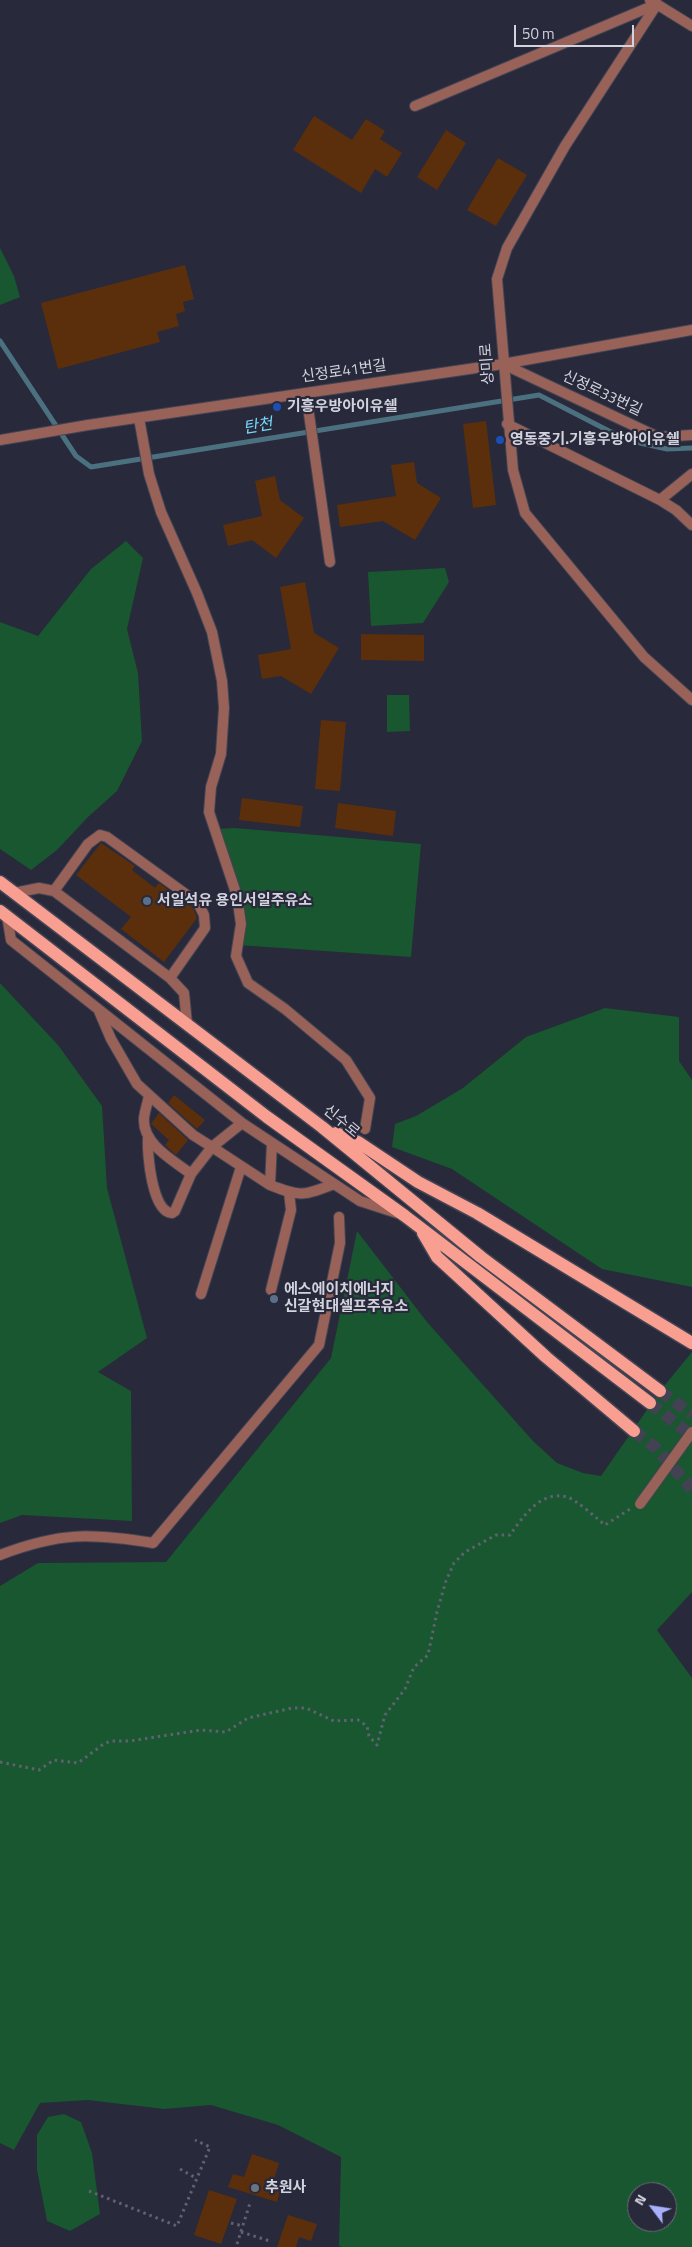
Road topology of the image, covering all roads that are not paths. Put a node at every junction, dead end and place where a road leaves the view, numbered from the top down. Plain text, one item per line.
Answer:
1 (654, 2) edge
2 (692, 26) edge
3 (415, 106) dead end
4 (692, 330) edge
5 (502, 364) junction
6 (306, 393) junction
7 (139, 418) junction
8 (508, 424) junction
9 (692, 435) edge
10 (0, 440) edge
11 (692, 474) edge
12 (660, 500) junction
13 (692, 525) edge
14 (330, 562) dead end
15 (692, 700) edge
16 (0, 882) edge
17 (54, 891) junction
18 (14, 892) junction
19 (4, 914) edge
20 (170, 978) junction
21 (99, 1010) junction
22 (186, 1024) junction
23 (149, 1095) junction
24 (242, 1123) junction
25 (322, 1127) junction
26 (365, 1129) dead end
27 (148, 1138) junction
28 (272, 1143) junction
29 (212, 1147) junction
30 (241, 1167) junction
31 (191, 1174) junction
32 (334, 1184) junction
33 (270, 1185) junction
34 (289, 1192) junction
35 (405, 1216) junction
36 (339, 1217) dead end
37 (421, 1228) junction
38 (271, 1290) dead end
39 (201, 1294) dead end
40 (692, 1343) edge
41 (660, 1391) tunnel mouth
42 (650, 1404) tunnel mouth
43 (634, 1430) tunnel mouth
44 (692, 1432) edge
45 (640, 1504) road end
46 (0, 1555) edge

1 - 2 street
1 - 3 street
1 - 5 street, 상미로
4 - 5 street, 신정로41번길
5 - 6 street, 신정로41번길
5 - 8 street, 상미로
5 - 9 street, 신정로33번길
6 - 7 street, 신정로41번길
6 - 14 street
7 - 10 street, 신정로41번길
7 - 26 street
8 - 12 street
8 - 15 street, 상미로
11 - 12 street
12 - 13 street
16 - 18 main road, 신수로
17 - 18 street
17 - 20 street
17 - 20 street
18 - 22 main road, 신수로
19 - 21 street
19 - 35 main road
20 - 22 street
21 - 23 street
21 - 24 street
22 - 25 main road, 신수로
23 - 27 street
23 - 29 street
24 - 28 street
24 - 29 street
25 - 40 main road
25 - 41 main road, 신수로
27 - 31 street
27 - 31 street
28 - 32 street
28 - 33 street
29 - 30 street
29 - 31 street
30 - 33 street
30 - 39 street
32 - 34 street
32 - 35 street
33 - 34 street
34 - 38 street
35 - 37 main road
36 - 46 street
37 - 42 main road
37 - 43 main road
44 - 45 street, bridge

